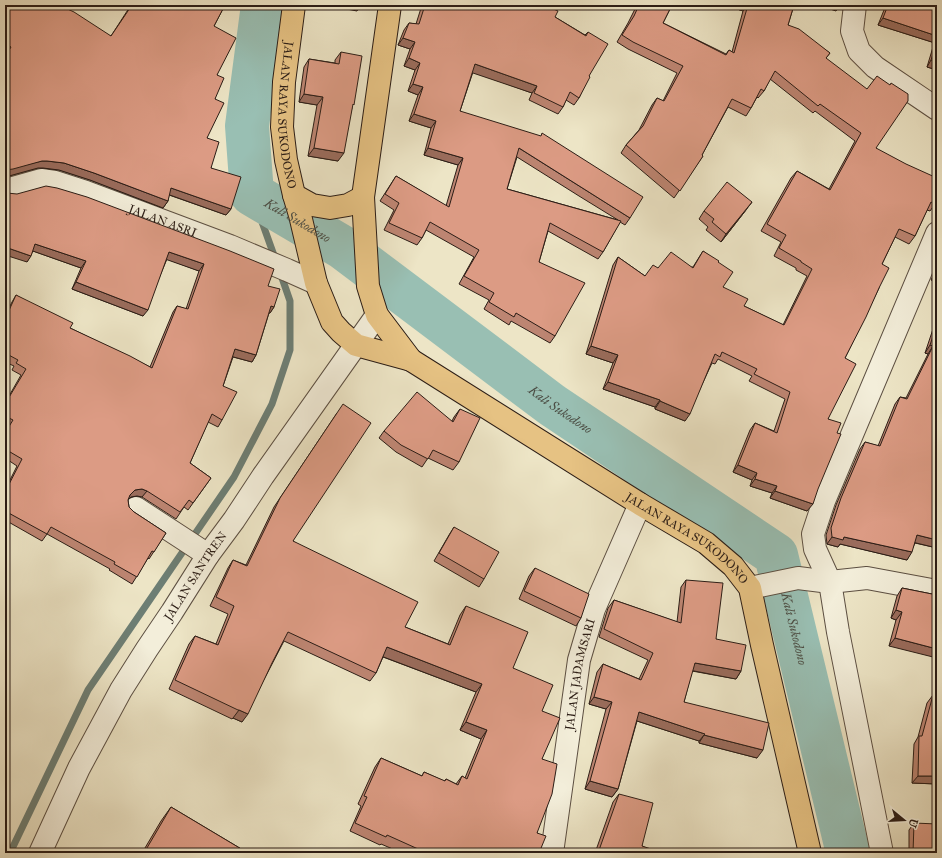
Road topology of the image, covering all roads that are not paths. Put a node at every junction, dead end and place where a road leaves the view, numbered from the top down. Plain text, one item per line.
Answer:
1 (294, 5) edge
2 (390, 5) edge
3 (855, 5) edge
4 (937, 109) edge
5 (5, 188) edge
6 (364, 204) junction
7 (297, 205) junction
8 (937, 233) edge
9 (314, 275) junction
10 (377, 315) junction
11 (356, 345) junction
12 (411, 360) junction
13 (640, 504) junction
14 (136, 508) dead end
15 (196, 547) junction
16 (830, 582) junction
17 (757, 587) junction
18 (937, 592) edge
19 (40, 853) edge
20 (552, 853) edge
21 (810, 853) edge
22 (882, 853) edge

1 - 7 main road, JALAN RAYA SUKODONO
2 - 6 main road, JALAN RAYA SUKODONO
3 - 4 street
5 - 9 street, JALAN ASRI
6 - 7 main road
6 - 10 main road, JALAN RAYA SUKODONO
7 - 9 main road, JALAN RAYA SUKODONO
8 - 16 street
9 - 11 main road, JALAN RAYA SUKODONO
10 - 11 street, JALAN SANTREN
10 - 12 main road, JALAN RAYA SUKODONO
11 - 12 main road, JALAN RAYA SUKODONO
11 - 15 street, JALAN SANTREN
12 - 13 main road, JALAN RAYA SUKODONO
13 - 17 main road, JALAN RAYA SUKODONO
13 - 20 street, JALAN JADAMSARI
14 - 15 street
15 - 19 street, JALAN SANTREN
16 - 17 street
16 - 18 street
16 - 22 street
17 - 21 main road, JALAN RAYA SUKODONO

